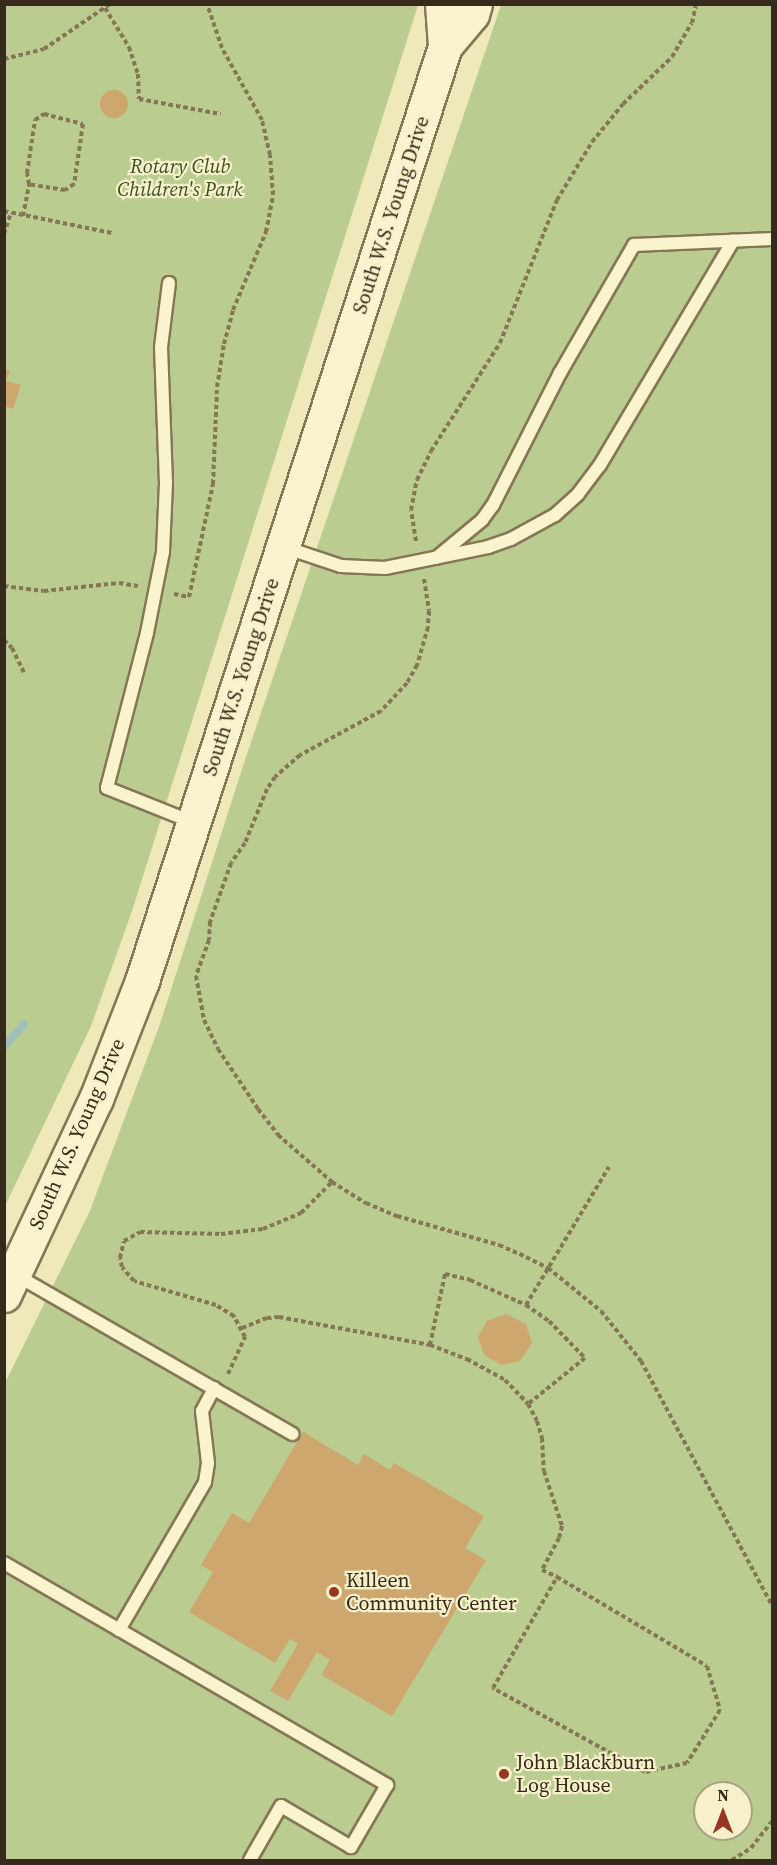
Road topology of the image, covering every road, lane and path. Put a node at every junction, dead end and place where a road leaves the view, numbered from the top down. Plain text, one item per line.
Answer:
1 (110, 4) edge
2 (207, 4) edge
3 (442, 4) edge
4 (696, 4) edge
5 (105, 8) junction
6 (474, 9) edge
7 (445, 46) junction
8 (4, 59) edge
9 (221, 114) dead end
10 (29, 184) junction
11 (4, 211) edge
12 (11, 213) junction
13 (23, 216) junction
14 (112, 233) dead end
15 (4, 234) edge
16 (772, 239) edge
17 (733, 241) junction
18 (169, 283) dead end
19 (283, 546) junction
20 (418, 548) dead end
21 (435, 559) junction
22 (424, 575) dead end
23 (4, 586) edge
24 (142, 587) dead end
25 (170, 593) dead end
26 (4, 640) edge
27 (24, 673) dead end
28 (194, 822) junction
29 (609, 1167) dead end
30 (332, 1182) junction
31 (548, 1268) junction
32 (10, 1285) edge
33 (526, 1305) junction
34 (242, 1328) junction
35 (430, 1345) junction
36 (217, 1389) junction
37 (528, 1404) junction
38 (292, 1434) dead end
39 (4, 1563) edge
40 (557, 1577) junction
41 (772, 1605) edge
42 (119, 1630) junction
43 (772, 1821) edge
44 (250, 1860) edge
45 (732, 1860) edge

1 - 5 path
2 - 25 path
3 - 7 main road, South W.S. Young Drive
4 - 20 path
5 - 8 path
5 - 9 path
6 - 7 main road, South W.S. Young Drive
7 - 19 main road, South W.S. Young Drive
10 - 10 path
10 - 13 path
11 - 12 path
12 - 13 path
12 - 15 path
13 - 14 path
16 - 17 lane
17 - 21 lane
17 - 21 lane
18 - 28 lane
19 - 21 lane
19 - 28 main road, South W.S. Young Drive
22 - 30 path
23 - 24 path
26 - 27 path
28 - 32 main road, South W.S. Young Drive
29 - 31 path
30 - 31 path
30 - 34 path
31 - 33 path
31 - 41 path
32 - 36 lane
33 - 35 path
33 - 37 path
34 - 35 path
34 - 36 path
35 - 37 path
36 - 38 lane
36 - 42 lane
37 - 40 path
39 - 42 lane
40 - 40 path
42 - 44 lane
43 - 45 path

